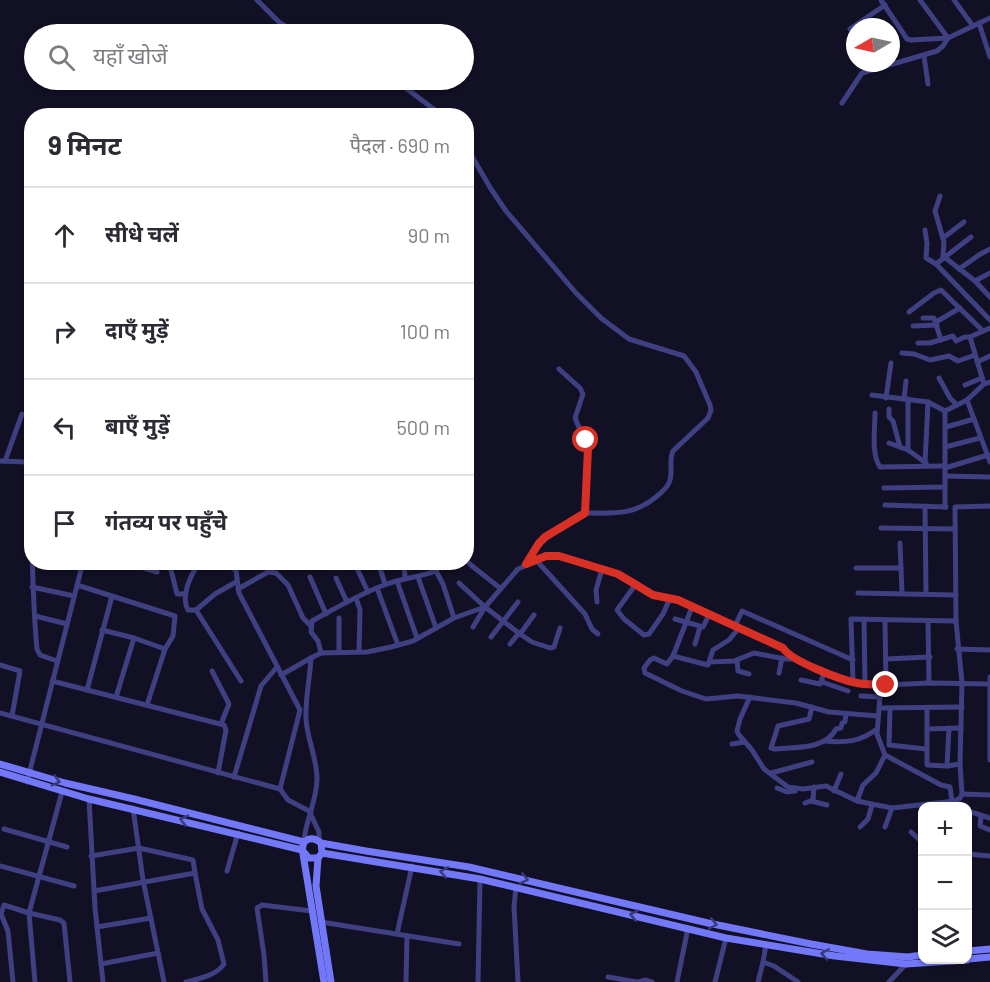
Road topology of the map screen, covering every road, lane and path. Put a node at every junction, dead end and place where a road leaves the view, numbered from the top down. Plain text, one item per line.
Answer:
1 (257, 0) edge
2 (920, 0) edge
3 (954, 0) edge
4 (883, 3) edge
5 (864, 18) edge
6 (990, 18) edge
7 (282, 24) edge
8 (976, 25) junction
9 (987, 37) edge
10 (948, 38) junction
11 (924, 56) junction
12 (990, 57) edge
13 (928, 84) dead end
14 (408, 90) edge
15 (842, 103) dead end
16 (432, 108) edge
17 (474, 160) edge
18 (940, 196) dead end
19 (964, 222) dead end
20 (925, 230) dead end
21 (971, 237) dead end
22 (943, 238) junction
23 (990, 249) edge
24 (944, 257) junction
25 (936, 264) junction
26 (959, 269) junction
27 (990, 273) edge
28 (975, 281) junction
29 (990, 297) edge
30 (960, 308) junction
31 (909, 312) dead end
32 (923, 318) dead end
33 (990, 320) edge
34 (937, 324) junction
35 (913, 326) dead end
36 (990, 328) edge
37 (983, 331) junction
38 (970, 337) junction
39 (941, 340) junction
40 (918, 343) dead end
41 (902, 353) dead end
42 (990, 356) edge
43 (976, 358) junction
44 (891, 363) dead end
45 (559, 369) dead end
46 (939, 378) dead end
47 (906, 381) dead end
48 (985, 381) edge
49 (965, 385) dead end
50 (872, 395) dead end
51 (886, 398) junction
52 (906, 399) junction
53 (967, 400) junction
54 (928, 402) junction
55 (957, 405) junction
56 (889, 409) dead end
57 (945, 411) junction
58 (22, 414) dead end
59 (875, 414) dead end
60 (974, 419) junction
61 (946, 428) junction
62 (980, 438) junction
63 (888, 443) dead end
64 (900, 447) junction
65 (945, 447) junction
66 (908, 450) junction
67 (988, 454) junction
68 (2, 460) edge
69 (24, 462) edge
70 (990, 462) edge
71 (928, 464) junction
72 (944, 467) junction
73 (945, 476) junction
74 (990, 477) edge
75 (945, 487) junction
76 (884, 488) dead end
77 (885, 505) dead end
78 (925, 506) junction
79 (990, 506) edge
80 (945, 507) junction
81 (955, 507) junction
82 (585, 513) junction
83 (881, 528) dead end
84 (926, 528) junction
85 (955, 529) junction
86 (900, 543) dead end
87 (536, 560) junction
88 (526, 564) junction
89 (474, 567) edge
90 (856, 568) dead end
91 (901, 568) junction
92 (602, 569) junction
93 (31, 570) edge
94 (81, 570) edge
95 (151, 570) edge
96 (172, 570) edge
97 (194, 570) edge
98 (236, 570) edge
99 (358, 570) edge
100 (381, 570) edge
101 (404, 570) edge
102 (436, 571) joint
103 (157, 572) dead end
104 (310, 577) dead end
105 (418, 577) junction
106 (336, 578) dead end
107 (405, 578) junction
108 (236, 582) junction
109 (398, 582) junction
110 (459, 583) dead end
111 (385, 584) junction
112 (636, 584) junction
113 (77, 585) junction
114 (32, 587) junction
115 (500, 588) junction
116 (238, 589) junction
117 (377, 589) junction
118 (368, 592) junction
119 (858, 593) dead end
120 (902, 593) junction
121 (926, 593) junction
122 (186, 594) junction
123 (956, 595) junction
124 (74, 596) junction
125 (112, 596) junction
126 (670, 598) junction
127 (356, 599) junction
128 (347, 602) junction
129 (518, 602) dead end
130 (597, 602) dead end
131 (485, 607) junction
132 (692, 607) junction
133 (196, 610) junction
134 (326, 614) junction
135 (534, 615) dead end
136 (709, 615) junction
137 (35, 616) junction
138 (339, 618) dead end
139 (454, 618) junction
140 (675, 619) dead end
141 (864, 619) junction
142 (885, 621) junction
143 (928, 621) junction
144 (956, 621) junction
145 (503, 622) junction
146 (685, 622) junction
147 (67, 624) junction
148 (473, 627) dead end
149 (700, 627) junction
150 (737, 627) junction
151 (311, 628) junction
152 (436, 628) junction
153 (560, 628) dead end
154 (102, 630) junction
155 (520, 633) junction
156 (598, 634) dead end
157 (491, 637) dead end
158 (134, 638) junction
159 (417, 638) junction
160 (510, 644) dead end
161 (695, 644) dead end
162 (398, 645) junction
163 (165, 649) junction
164 (957, 649) junction
165 (990, 650) edge
166 (339, 652) junction
167 (359, 652) junction
168 (321, 653) junction
169 (673, 656) junction
170 (930, 657) junction
171 (311, 658) junction
172 (782, 658) junction
173 (886, 658) junction
174 (795, 659) junction
175 (737, 660) junction
176 (853, 660) junction
177 (57, 661) junction
178 (709, 662) junction
179 (0, 665) edge
180 (277, 667) junction
181 (212, 671) dead end
182 (825, 671) junction
183 (749, 674) dead end
184 (779, 674) dead end
185 (282, 675) junction
186 (990, 677) edge
187 (801, 680) dead end
188 (52, 681) junction
189 (242, 681) dead end
190 (822, 682) junction
191 (853, 682) junction
192 (929, 682) junction
193 (962, 683) junction
194 (865, 684) junction
195 (990, 684) edge
196 (883, 685) junction
197 (87, 690) junction
198 (848, 690) dead end
199 (861, 696) dead end
200 (116, 697) junction
201 (750, 697) junction
202 (880, 697) junction
203 (308, 699) junction
204 (297, 703) junction
205 (147, 705) junction
206 (812, 707) junction
207 (879, 708) junction
208 (962, 708) junction
209 (890, 709) junction
210 (927, 709) junction
211 (300, 710) junction
212 (0, 713) edge
213 (846, 714) junction
214 (12, 716) junction
215 (878, 716) junction
216 (306, 720) junction
217 (833, 723) dead end
218 (842, 723) junction
219 (41, 724) junction
220 (221, 724) junction
221 (949, 728) junction
222 (961, 728) junction
223 (877, 729) junction
224 (927, 729) junction
225 (824, 741) junction
226 (744, 742) junction
227 (732, 744) dead end
228 (926, 749) junction
229 (885, 755) junction
230 (990, 760) edge
231 (812, 762) dead end
232 (0, 764) edge
233 (960, 764) junction
234 (947, 766) junction
235 (0, 772) edge
236 (771, 773) junction
237 (29, 774) junction
238 (841, 774) dead end
239 (227, 775) junction
240 (27, 782) junction
241 (814, 787) junction
242 (777, 788) dead end
243 (280, 789) junction
244 (803, 789) junction
245 (834, 791) junction
246 (62, 792) junction
247 (990, 795) edge
248 (89, 799) junction
249 (811, 801) junction
250 (857, 801) junction
251 (953, 801) edge
252 (804, 803) dead end
253 (827, 805) dead end
254 (872, 805) junction
255 (133, 808) junction
256 (892, 808) junction
257 (311, 813) junction
258 (972, 813) edge
259 (981, 816) junction
260 (990, 818) edge
261 (860, 827) dead end
262 (885, 827) dead end
263 (4, 829) dead end
264 (990, 830) edge
265 (911, 832) dead end
266 (238, 833) junction
267 (918, 838) edge
268 (48, 842) junction
269 (320, 842) junction
270 (67, 847) dead end
271 (139, 848) junction
272 (303, 849) junction
273 (972, 854) edge
274 (320, 855) junction
275 (91, 856) junction
276 (990, 856) edge
277 (0, 866) edge
278 (412, 866) junction
279 (227, 871) dead end
280 (195, 873) junction
281 (39, 876) junction
282 (480, 879) junction
283 (144, 883) junction
284 (74, 886) dead end
285 (516, 887) junction
286 (94, 891) junction
287 (2, 905) edge
288 (312, 911) junction
289 (29, 913) junction
290 (151, 918) junction
291 (321, 922) junction
292 (97, 927) junction
293 (688, 928) junction
294 (397, 934) junction
295 (407, 936) junction
296 (726, 938) junction
297 (459, 944) dead end
298 (766, 945) junction
299 (990, 949) edge
300 (972, 951) edge
301 (158, 952) junction
302 (918, 956) edge
303 (990, 957) edge
304 (972, 959) edge
305 (763, 962) junction
306 (918, 963) edge
307 (101, 964) junction
308 (906, 964) junction
309 (608, 977) dead end
310 (13, 982) edge
311 (35, 982) edge
312 (70, 982) edge
313 (103, 982) edge
314 (164, 982) edge
315 (186, 982) edge
316 (266, 982) edge
317 (324, 982) edge
318 (331, 982) edge
319 (406, 982) edge
320 (478, 982) edge
321 (518, 982) edge
322 (638, 982) edge
323 (652, 982) edge
324 (678, 982) edge
325 (715, 982) edge
326 (758, 982) edge
327 (798, 982) edge
328 (889, 982) edge

1 - 7 street
2 - 10 street
3 - 8 street
4 - 5 street
4 - 10 street
6 - 8 street
8 - 9 street
8 - 10 street
9 - 12 street
10 - 11 street
11 - 13 street
11 - 15 street
14 - 16 street
17 - 82 street
18 - 22 street
19 - 22 street
20 - 25 street
21 - 24 street
22 - 24 street
23 - 26 street
24 - 25 street
24 - 26 street
25 - 33 street
26 - 28 street
27 - 28 street
28 - 29 street
30 - 31 street
30 - 34 street
30 - 37 street
32 - 34 street
34 - 35 street
34 - 39 street
36 - 37 street
37 - 38 street
38 - 39 street
38 - 43 street
39 - 40 street
41 - 43 street
42 - 43 street
43 - 48 street
44 - 51 street
45 - 82 street
46 - 55 street
47 - 52 street
48 - 49 street
48 - 53 street
50 - 51 street
51 - 52 street
52 - 54 street
52 - 66 street
53 - 55 street
53 - 60 street
54 - 57 street
54 - 71 street
55 - 57 street
56 - 64 street
57 - 61 street
58 - 68 street
59 - 71 street
60 - 61 street
60 - 62 street
61 - 65 street
62 - 65 street
62 - 67 street
63 - 64 street
64 - 66 street
65 - 72 street
66 - 71 street
67 - 70 street
67 - 72 street
68 - 69 street
71 - 72 street
72 - 73 street
73 - 74 street
73 - 75 street
75 - 76 street
75 - 80 street
77 - 78 street
78 - 80 street
78 - 84 street
79 - 81 street
80 - 81 street
81 - 85 street
82 - 88 street
83 - 84 street
84 - 85 street
84 - 121 street
85 - 123 street
86 - 91 street
87 - 88 street
87 - 92 street
87 - 156 street
88 - 115 street
89 - 115 street
90 - 91 street
91 - 120 street
92 - 112 street
92 - 130 street
93 - 114 street
94 - 113 street
95 - 103 street
96 - 122 street
97 - 122 street
98 - 108 street
99 - 118 street
100 - 111 street
101 - 107 street
102 - 105 street
102 - 139 street
104 - 134 street
105 - 107 street
105 - 152 street
106 - 128 street
107 - 109 street
108 - 116 street
108 - 133 street
109 - 111 street
109 - 159 street
110 - 131 street
111 - 117 street
112 - 126 street
112 - 126 street
113 - 124 street
113 - 125 street
114 - 124 street
114 - 137 street
115 - 131 street
116 - 151 street
116 - 180 street
117 - 118 street
117 - 162 street
118 - 127 street
119 - 120 street
120 - 121 street
121 - 123 street
122 - 133 street
123 - 144 street
124 - 147 street
125 - 154 street
125 - 163 street
126 - 132 street
127 - 128 street
127 - 167 street
128 - 134 street
129 - 145 street
131 - 139 street
131 - 145 street
131 - 148 street
132 - 136 street
132 - 146 street
133 - 189 street
134 - 151 street
135 - 155 street
136 - 149 street
136 - 150 street
137 - 147 street
137 - 177 street
138 - 166 street
139 - 152 street
140 - 146 street
141 - 142 street
141 - 176 street
141 - 194 street
142 - 143 street
142 - 173 street
143 - 144 street
143 - 170 street
144 - 164 street
145 - 155 street
145 - 157 street
146 - 149 street
146 - 169 street
147 - 177 street
149 - 161 street
150 - 174 street
150 - 176 street
150 - 178 street
151 - 168 street
152 - 159 street
153 - 155 street
154 - 158 street
154 - 197 street
155 - 160 street
158 - 163 street
158 - 200 street
159 - 162 street
162 - 167 street
163 - 205 street
164 - 165 street
164 - 193 street
166 - 167 street
166 - 168 street
168 - 171 street
169 - 178 street
169 - 201 street
170 - 173 street
170 - 192 street
171 - 185 street
171 - 203 street
172 - 174 street
172 - 175 street
172 - 184 street
173 - 196 street
174 - 182 street
175 - 178 street
175 - 183 street
176 - 191 street
177 - 188 street
179 - 214 street
180 - 185 street
180 - 239 street
181 - 220 street
182 - 190 street
182 - 191 street
185 - 204 street
186 - 195 street
187 - 190 street
188 - 197 street
188 - 219 street
190 - 198 street
191 - 194 street
192 - 193 street
192 - 196 street
193 - 195 street
193 - 208 street
194 - 196 street
195 - 230 street
196 - 202 street
197 - 200 street
199 - 202 street
200 - 205 street
201 - 206 street
201 - 226 street
202 - 207 street
203 - 204 street
203 - 216 street
204 - 211 street
205 - 220 street
206 - 213 street
206 - 225 street
207 - 209 street
207 - 215 street
208 - 210 street
208 - 222 street
209 - 210 street
209 - 228 street
210 - 224 street
211 - 216 street
211 - 243 street
212 - 214 street
213 - 215 street
213 - 218 street
214 - 219 street
215 - 223 street
216 - 257 street
217 - 218 street
218 - 225 street
219 - 237 street
219 - 239 street
220 - 239 street
221 - 222 street
221 - 224 street
221 - 234 street
222 - 233 street
223 - 225 street
223 - 229 street
224 - 228 street
226 - 227 street
226 - 236 street
228 - 234 street
229 - 250 street
229 - 251 street
231 - 236 street
232 - 237 main road
233 - 234 street
233 - 251 street
235 - 240 main road
236 - 244 street
237 - 240 street
237 -> 272 main road
238 - 245 street
239 - 243 street
240 - 246 main road
241 - 244 street
241 - 245 street
241 - 249 street
242 - 244 street
243 - 257 street
245 - 250 street
246 - 248 main road
246 - 268 street
247 - 251 street
248 - 255 main road
248 - 275 street
249 - 252 street
249 - 253 street
250 - 254 street
251 - 256 street
254 - 256 street
254 - 261 street
266 -> 255 main road
255 - 271 street
256 - 262 street
257 - 269 street
257 - 272 street
258 - 259 street
259 - 260 street
259 - 264 street
263 - 268 street
265 - 267 street
266 - 272 main road
266 - 279 street
268 - 270 street
268 - 281 street
269 - 272 main road
269 - 274 main road
269 -> 302 main road
271 - 275 street
271 - 280 street
271 - 283 street
272 - 274 main road
272 - 288 main road
273 - 276 street
274 - 278 main road
274 - 291 main road
275 - 286 street
277 - 281 street
282 -> 278 main road
278 - 294 street
280 - 283 street
280 - 315 street
281 - 284 street
281 - 289 street
282 - 285 main road
282 - 320 street
283 - 286 street
283 - 290 street
293 -> 285 main road
285 - 321 street
286 - 292 street
287 - 289 street
287 - 310 street
288 - 316 street
288 - 317 main road
289 - 311 street
289 - 312 street
290 - 292 street
290 - 301 street
291 - 294 street
291 - 318 main road
292 - 307 street
293 - 296 main road
293 - 324 street
294 - 295 street
295 - 297 street
295 - 319 street
296 - 298 main road
296 - 325 street
298 - 305 street
308 -> 298 main road
299 - 300 main road
301 - 307 street
301 - 314 street
303 - 304 main road
305 - 326 street
305 - 327 street
306 - 308 main road
307 - 313 street
308 - 328 street
309 - 322 street
322 - 323 street

